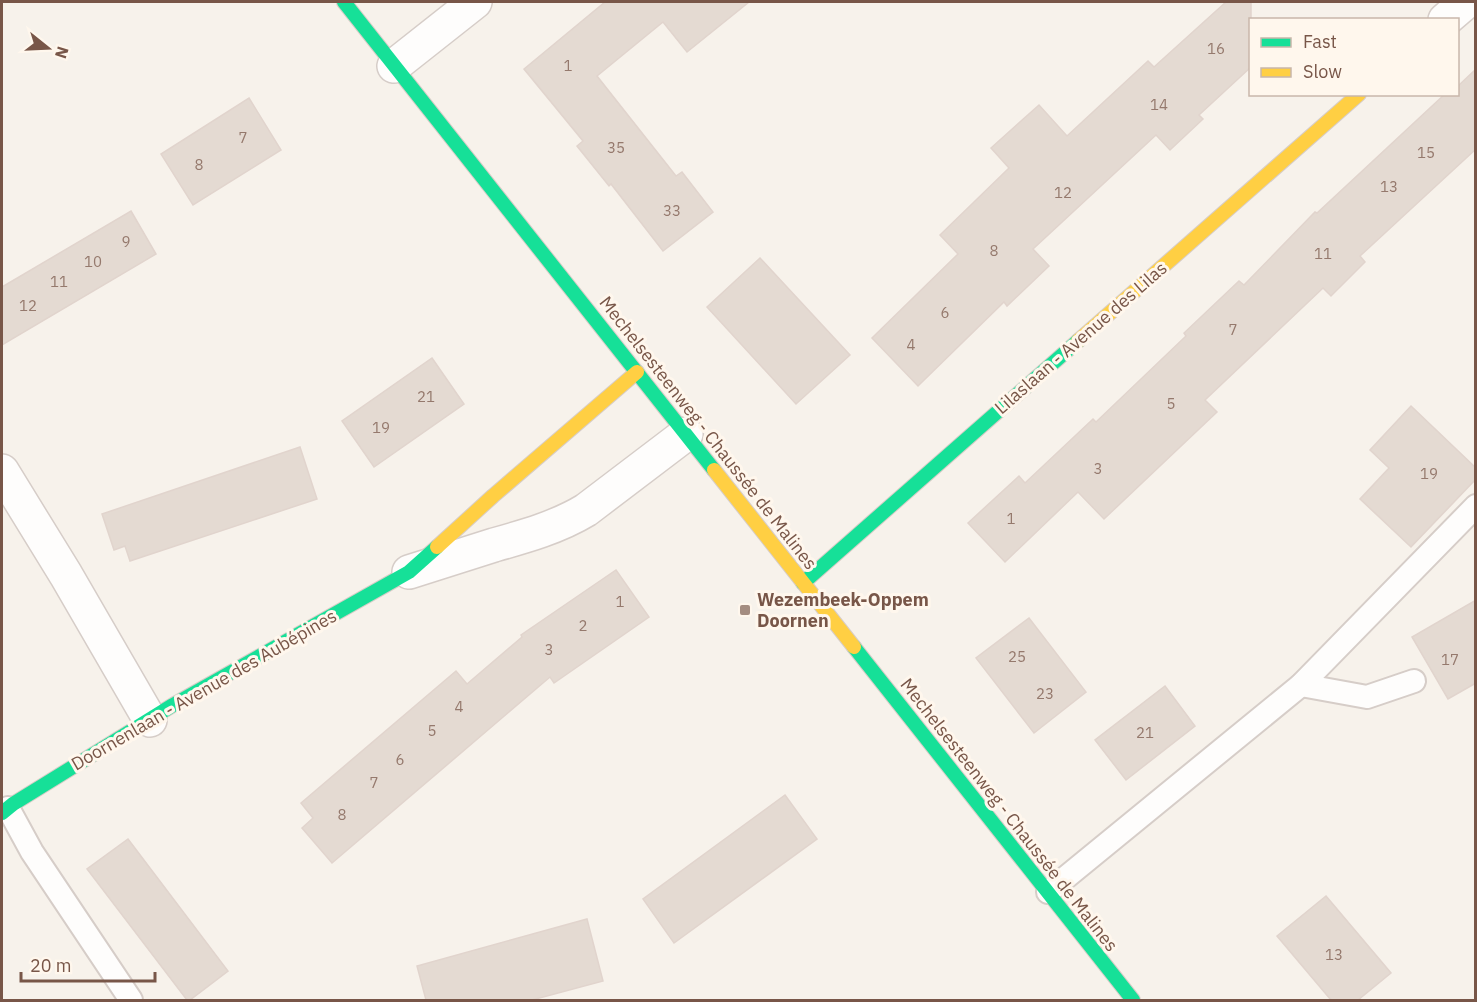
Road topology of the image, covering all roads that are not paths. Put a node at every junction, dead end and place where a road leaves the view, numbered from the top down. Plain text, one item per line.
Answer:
1 (344, 2) edge
2 (475, 2) edge
3 (1466, 2) edge
4 (1447, 18) edge
5 (394, 66) junction
6 (1357, 96) edge
7 (637, 372) junction
8 (686, 434) junction
9 (2, 471) edge
10 (1476, 506) edge
11 (409, 572) junction
12 (803, 583) junction
13 (1414, 681) dead end
14 (1301, 685) junction
15 (150, 720) junction
16 (5, 810) edge
17 (1048, 892) junction
18 (130, 1000) edge
19 (1133, 1000) edge

1 - 5 street, Mechelsesteenweg - Chaussée de Malines
2 - 5 street
3 - 4 street
5 - 7 street, Mechelsesteenweg - Chaussée de Malines
6 - 12 street, Lilaslaan - Avenue des Lilas
7 - 8 street, Mechelsesteenweg - Chaussée de Malines
7 - 11 street, Doornenlaan - Avenue des Aubépines
8 - 11 street, Doornenlaan - Avenue des Aubépines
8 - 12 street, Mechelsesteenweg - Chaussée de Malines
9 - 15 street
10 - 14 lane
11 - 15 street, Doornenlaan - Avenue des Aubépines
12 - 17 street, Mechelsesteenweg - Chaussée de Malines
13 - 14 lane
14 - 17 lane
15 - 16 street, Doornenlaan - Avenue des Aubépines
16 - 18 lane
17 - 19 street, Mechelsesteenweg - Chaussée de Malines

